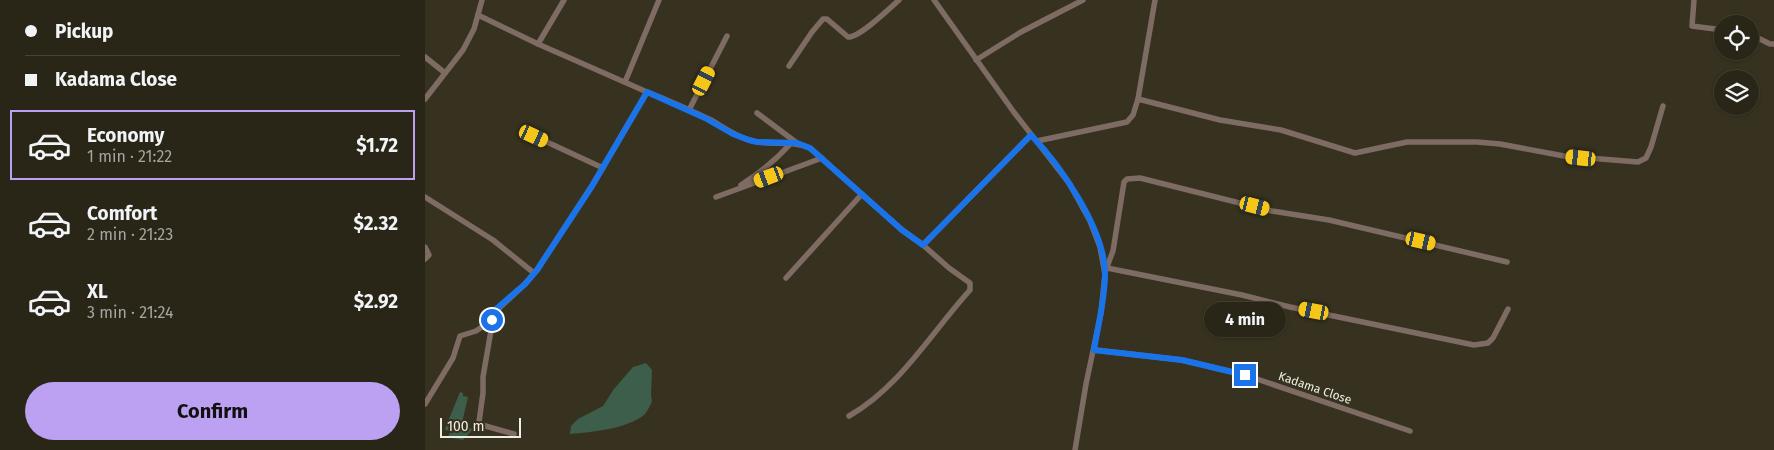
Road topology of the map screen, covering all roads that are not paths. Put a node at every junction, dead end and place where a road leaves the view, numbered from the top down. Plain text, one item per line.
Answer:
1 (482, 0) edge
2 (564, 0) edge
3 (659, 0) edge
4 (899, 0) edge
5 (934, 0) edge
6 (1083, 0) edge
7 (1155, 0) edge
8 (1695, 0) edge
9 (478, 14) junction
10 (1714, 29) edge
11 (727, 36) dead end
12 (1759, 39) edge
13 (538, 44) junction
14 (1774, 44) edge
15 (425, 57) edge
16 (976, 60) junction
17 (789, 66) dead end
18 (445, 73) junction
19 (625, 82) junction
20 (647, 92) junction
21 (425, 99) edge
22 (1138, 99) junction
23 (1663, 106) dead end
24 (689, 110) junction
25 (757, 113) dead end
26 (1031, 135) junction
27 (534, 136) dead end
28 (1037, 141) junction
29 (794, 143) junction
30 (822, 158) junction
31 (603, 168) junction
32 (862, 194) junction
33 (425, 197) edge
34 (923, 245) junction
35 (425, 247) edge
36 (425, 259) edge
37 (1507, 262) dead end
38 (1106, 271) junction
39 (534, 273) junction
40 (786, 278) dead end
41 (1508, 309) dead end
42 (492, 320) junction
43 (1094, 350) junction
44 (425, 404) edge
45 (849, 416) dead end
46 (1410, 431) dead end
47 (514, 434) dead end
48 (1075, 450) edge

1 - 9 street
2 - 13 street
3 - 19 street
4 - 17 street
5 - 16 street
6 - 16 street
7 - 22 street
8 - 10 street
9 - 13 street
9 - 18 street
11 - 24 street
12 - 14 street
13 - 19 street
15 - 18 street
16 - 26 street
18 - 21 street
19 - 20 street
20 - 24 street
20 - 31 street
22 - 23 street
22 - 28 street
24 - 29 street
25 - 29 street
26 - 28 street
26 - 34 street
27 - 31 street
28 - 38 street
29 - 30 street
29 - 30 street
30 - 32 street
31 - 39 street
32 - 34 street
32 - 40 street
33 - 39 street
34 - 45 street
35 - 36 street
37 - 38 street
38 - 41 street
38 - 43 street
39 - 42 street
42 - 44 street
42 - 47 street
43 - 46 street, Kadama Close
43 - 48 street

